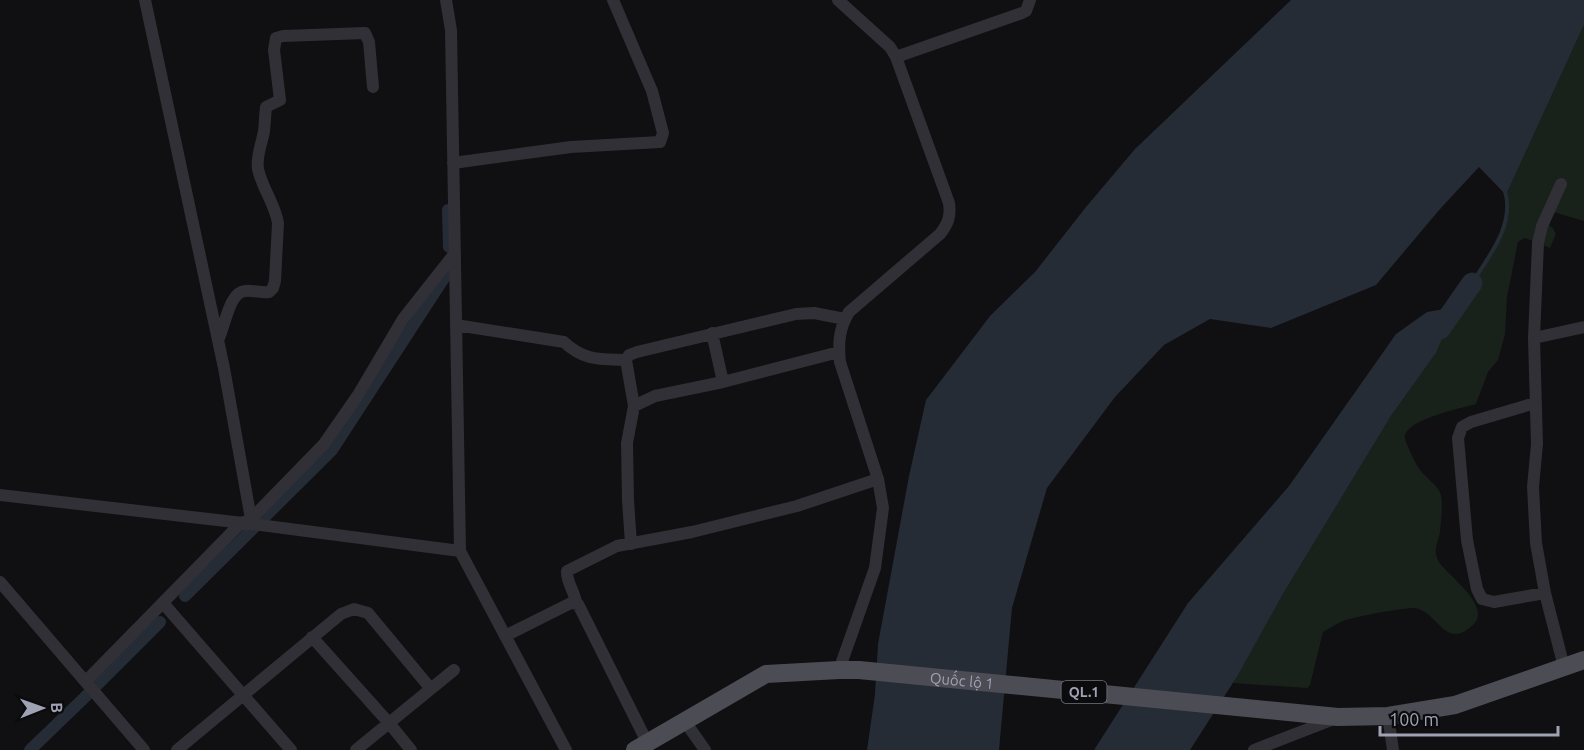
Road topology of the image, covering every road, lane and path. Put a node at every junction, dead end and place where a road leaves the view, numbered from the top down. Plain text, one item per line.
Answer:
1 (145, 0) edge
2 (446, 0) edge
3 (613, 0) edge
4 (838, 0) edge
5 (1030, 0) edge
6 (896, 57) junction
7 (373, 87) dead end
8 (453, 164) junction
9 (1561, 184) dead end
10 (455, 252) junction
11 (845, 319) junction
12 (456, 325) junction
13 (1584, 327) edge
14 (712, 333) junction
15 (1534, 338) junction
16 (218, 340) junction
17 (839, 352) junction
18 (626, 360) junction
19 (723, 382) junction
20 (1535, 403) junction
21 (634, 406) junction
22 (878, 478) junction
23 (0, 495) edge
24 (251, 522) junction
25 (631, 544) junction
26 (460, 551) junction
27 (0, 582) edge
28 (1545, 593) junction
29 (163, 603) junction
30 (576, 603) junction
31 (505, 636) junction
32 (312, 637) junction
33 (1584, 660) edge
34 (1564, 667) junction
35 (454, 670) dead end
36 (839, 670) junction
37 (87, 683) junction
38 (431, 689) junction
39 (244, 694) junction
40 (1388, 716) junction
41 (1338, 717) junction
42 (684, 720) junction
43 (389, 723) junction
44 (641, 746) edge
45 (144, 750) edge
46 (177, 750) edge
47 (291, 750) edge
48 (356, 750) edge
49 (411, 750) edge
50 (566, 750) edge
51 (705, 750) edge
52 (1254, 750) edge
53 (1393, 750) edge

1 - 16 street
2 - 8 street
3 - 8 street
4 - 6 street
5 - 6 street
6 - 11 street
7 - 16 street
8 - 10 street
9 - 15 street
10 - 12 street
10 - 24 street
11 - 14 street
11 - 17 street
12 - 18 street
12 - 26 street
13 - 15 street
14 - 18 street
14 - 19 street
15 - 20 street
16 - 24 street
17 - 19 street
17 - 22 street
18 - 21 street
19 - 21 street
20 - 28 street
20 - 28 street
21 - 25 street
22 - 25 street
22 - 36 street
23 - 24 street
24 - 26 street
24 - 29 street
25 - 30 street
26 - 31 street
27 - 37 street
28 - 34 street
29 - 37 street
29 - 39 street
30 - 31 street
30 - 44 street
31 - 50 street
32 - 38 street
32 - 39 street
32 - 43 street
33 - 34 main road, QL.1
34 - 40 main road, QL.1
35 - 38 street
36 - 41 main road, Quốc lộ 1 / QL.1
36 - 42 main road, Quốc lộ 1 / QL.1
37 - 45 street
38 - 43 street
39 - 46 street
39 - 47 street
40 - 41 main road, QL.1
40 - 53 street
41 - 52 street
42 - 44 main road, Quốc lộ 1 / QL.1
42 - 51 street
43 - 48 street
43 - 49 street

